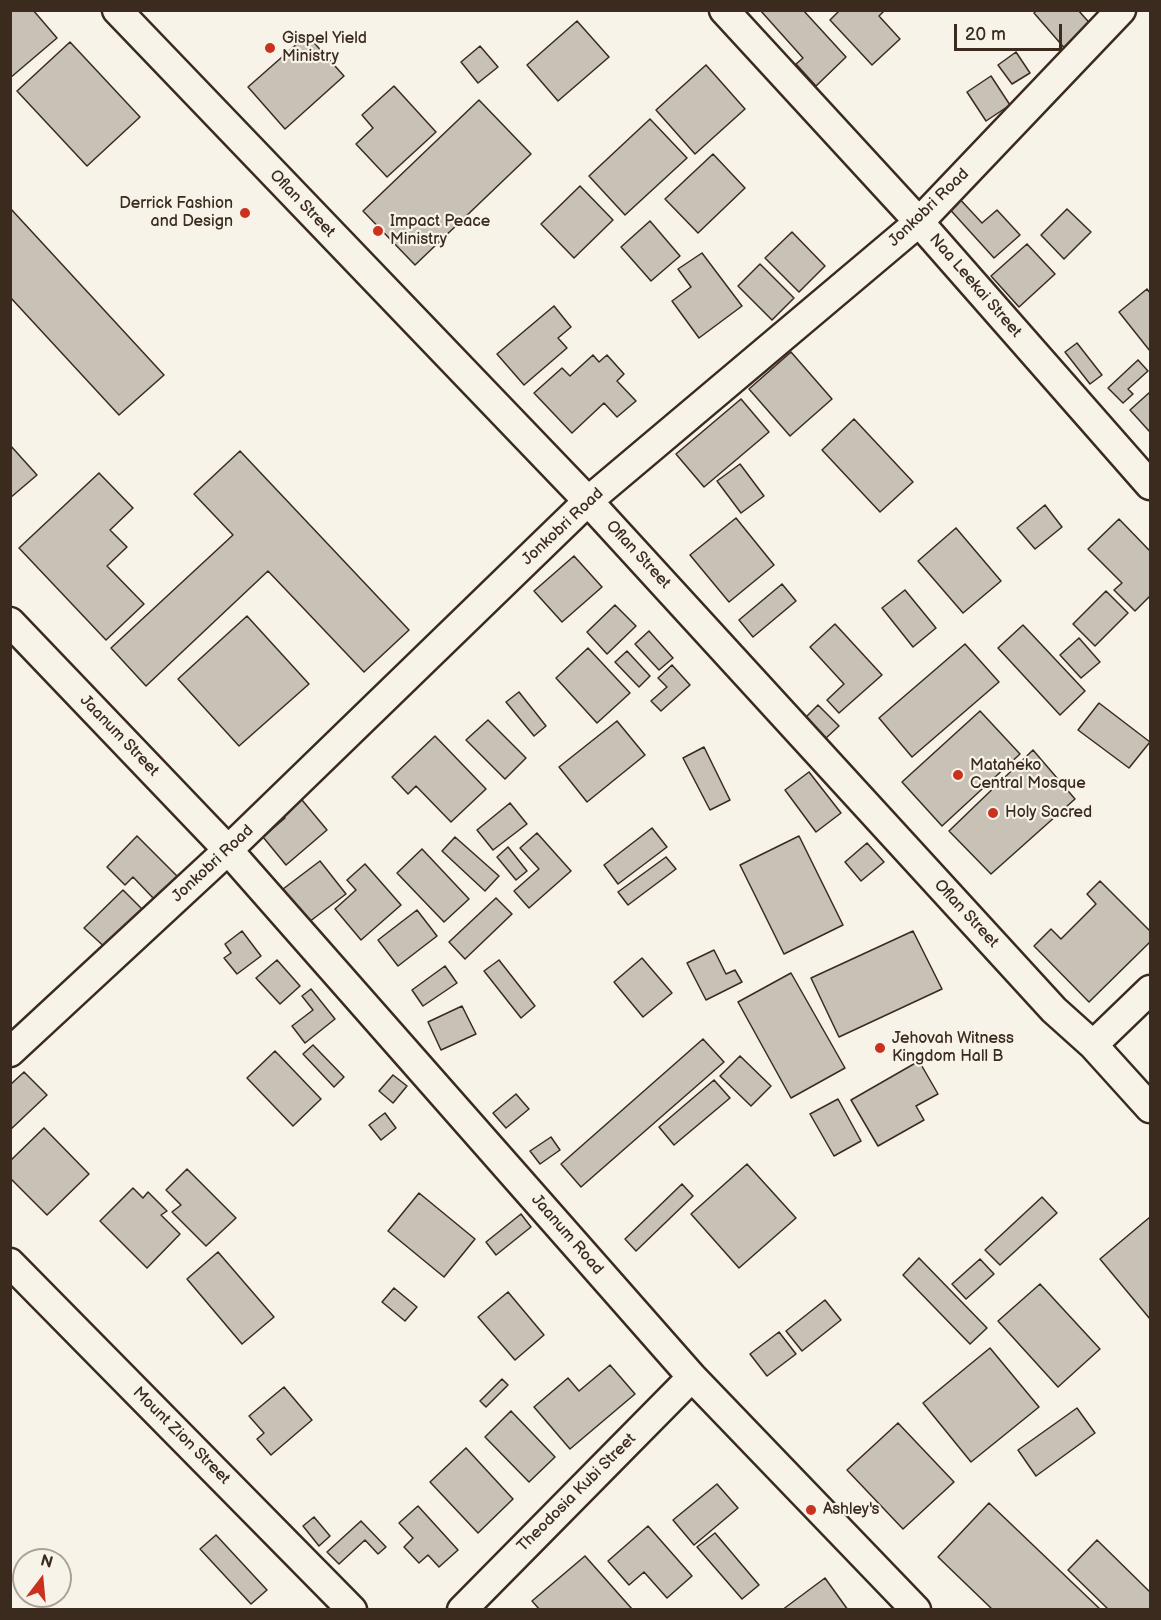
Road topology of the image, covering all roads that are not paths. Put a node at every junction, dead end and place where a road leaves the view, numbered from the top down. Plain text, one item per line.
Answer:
1 (117, 10) edge
2 (724, 10) edge
3 (1121, 10) edge
4 (919, 222) junction
5 (1150, 484) edge
6 (588, 501) junction
7 (10, 622) edge
8 (228, 850) junction
9 (1150, 990) edge
10 (1093, 1045) junction
11 (10, 1052) edge
12 (1150, 1108) edge
13 (10, 1263) edge
14 (692, 1377) junction
15 (352, 1610) edge
16 (462, 1610) edge
17 (916, 1610) edge

1 - 6 street, Oflan Street
2 - 4 street, Naa Leekai Street
3 - 4 street, Jonkobri Road
4 - 5 street, Naa Leekai Street
4 - 6 street, Jonkobri Road
6 - 8 street, Jonkobri Road
6 - 10 street, Oflan Street
7 - 8 street, Jaanum Street
8 - 11 street, Jonkobri Road
8 - 14 street, Jaanum Road
9 - 10 street
10 - 12 street, Oflan Street
13 - 15 street, Mount Zion Street
14 - 16 street, Theodosia Kubi Street
14 - 17 street, Jaanum Road

